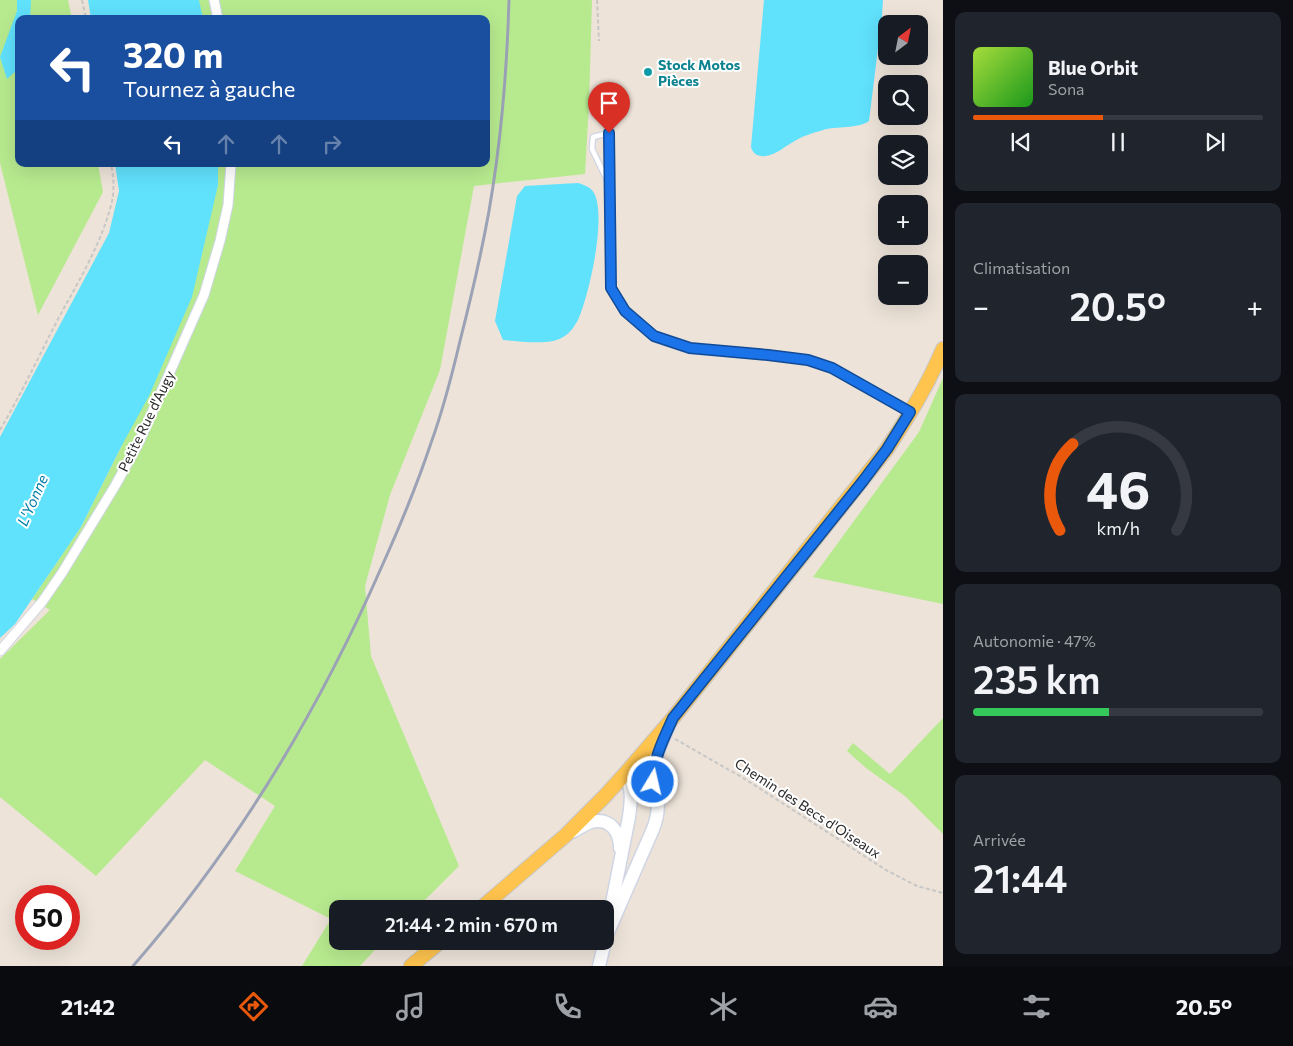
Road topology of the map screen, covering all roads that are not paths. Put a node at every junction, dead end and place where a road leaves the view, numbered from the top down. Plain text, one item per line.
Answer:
1 (214, 0) edge
2 (217, 15) edge
3 (609, 128) joint
4 (231, 167) edge
5 (610, 186) junction
6 (943, 349) edge
7 (910, 412) junction
8 (0, 651) edge
9 (673, 718) junction
10 (635, 762) junction
11 (625, 774) junction
12 (653, 782) junction
13 (566, 835) junction
14 (621, 859) junction
15 (637, 866) junction
16 (490, 900) edge
17 (613, 900) edge
18 (614, 919) edge
19 (430, 950) edge
20 (603, 950) edge
21 (411, 966) edge
22 (599, 966) edge

1 - 2 street
3 - 5 street
3 - 5 lane
4 - 8 street, Petite Rue d'Augy
5 - 7 street
6 - 7 main road
7 - 9 main road
9 - 10 main road
9 - 12 main road
10 - 11 main road
10 - 12 main road
11 - 13 main road
11 - 14 main road
12 - 15 main road
13 - 14 main road
13 - 16 main road
14 - 15 main road
14 - 17 main road
15 - 18 main road
19 - 21 main road
20 - 22 main road

